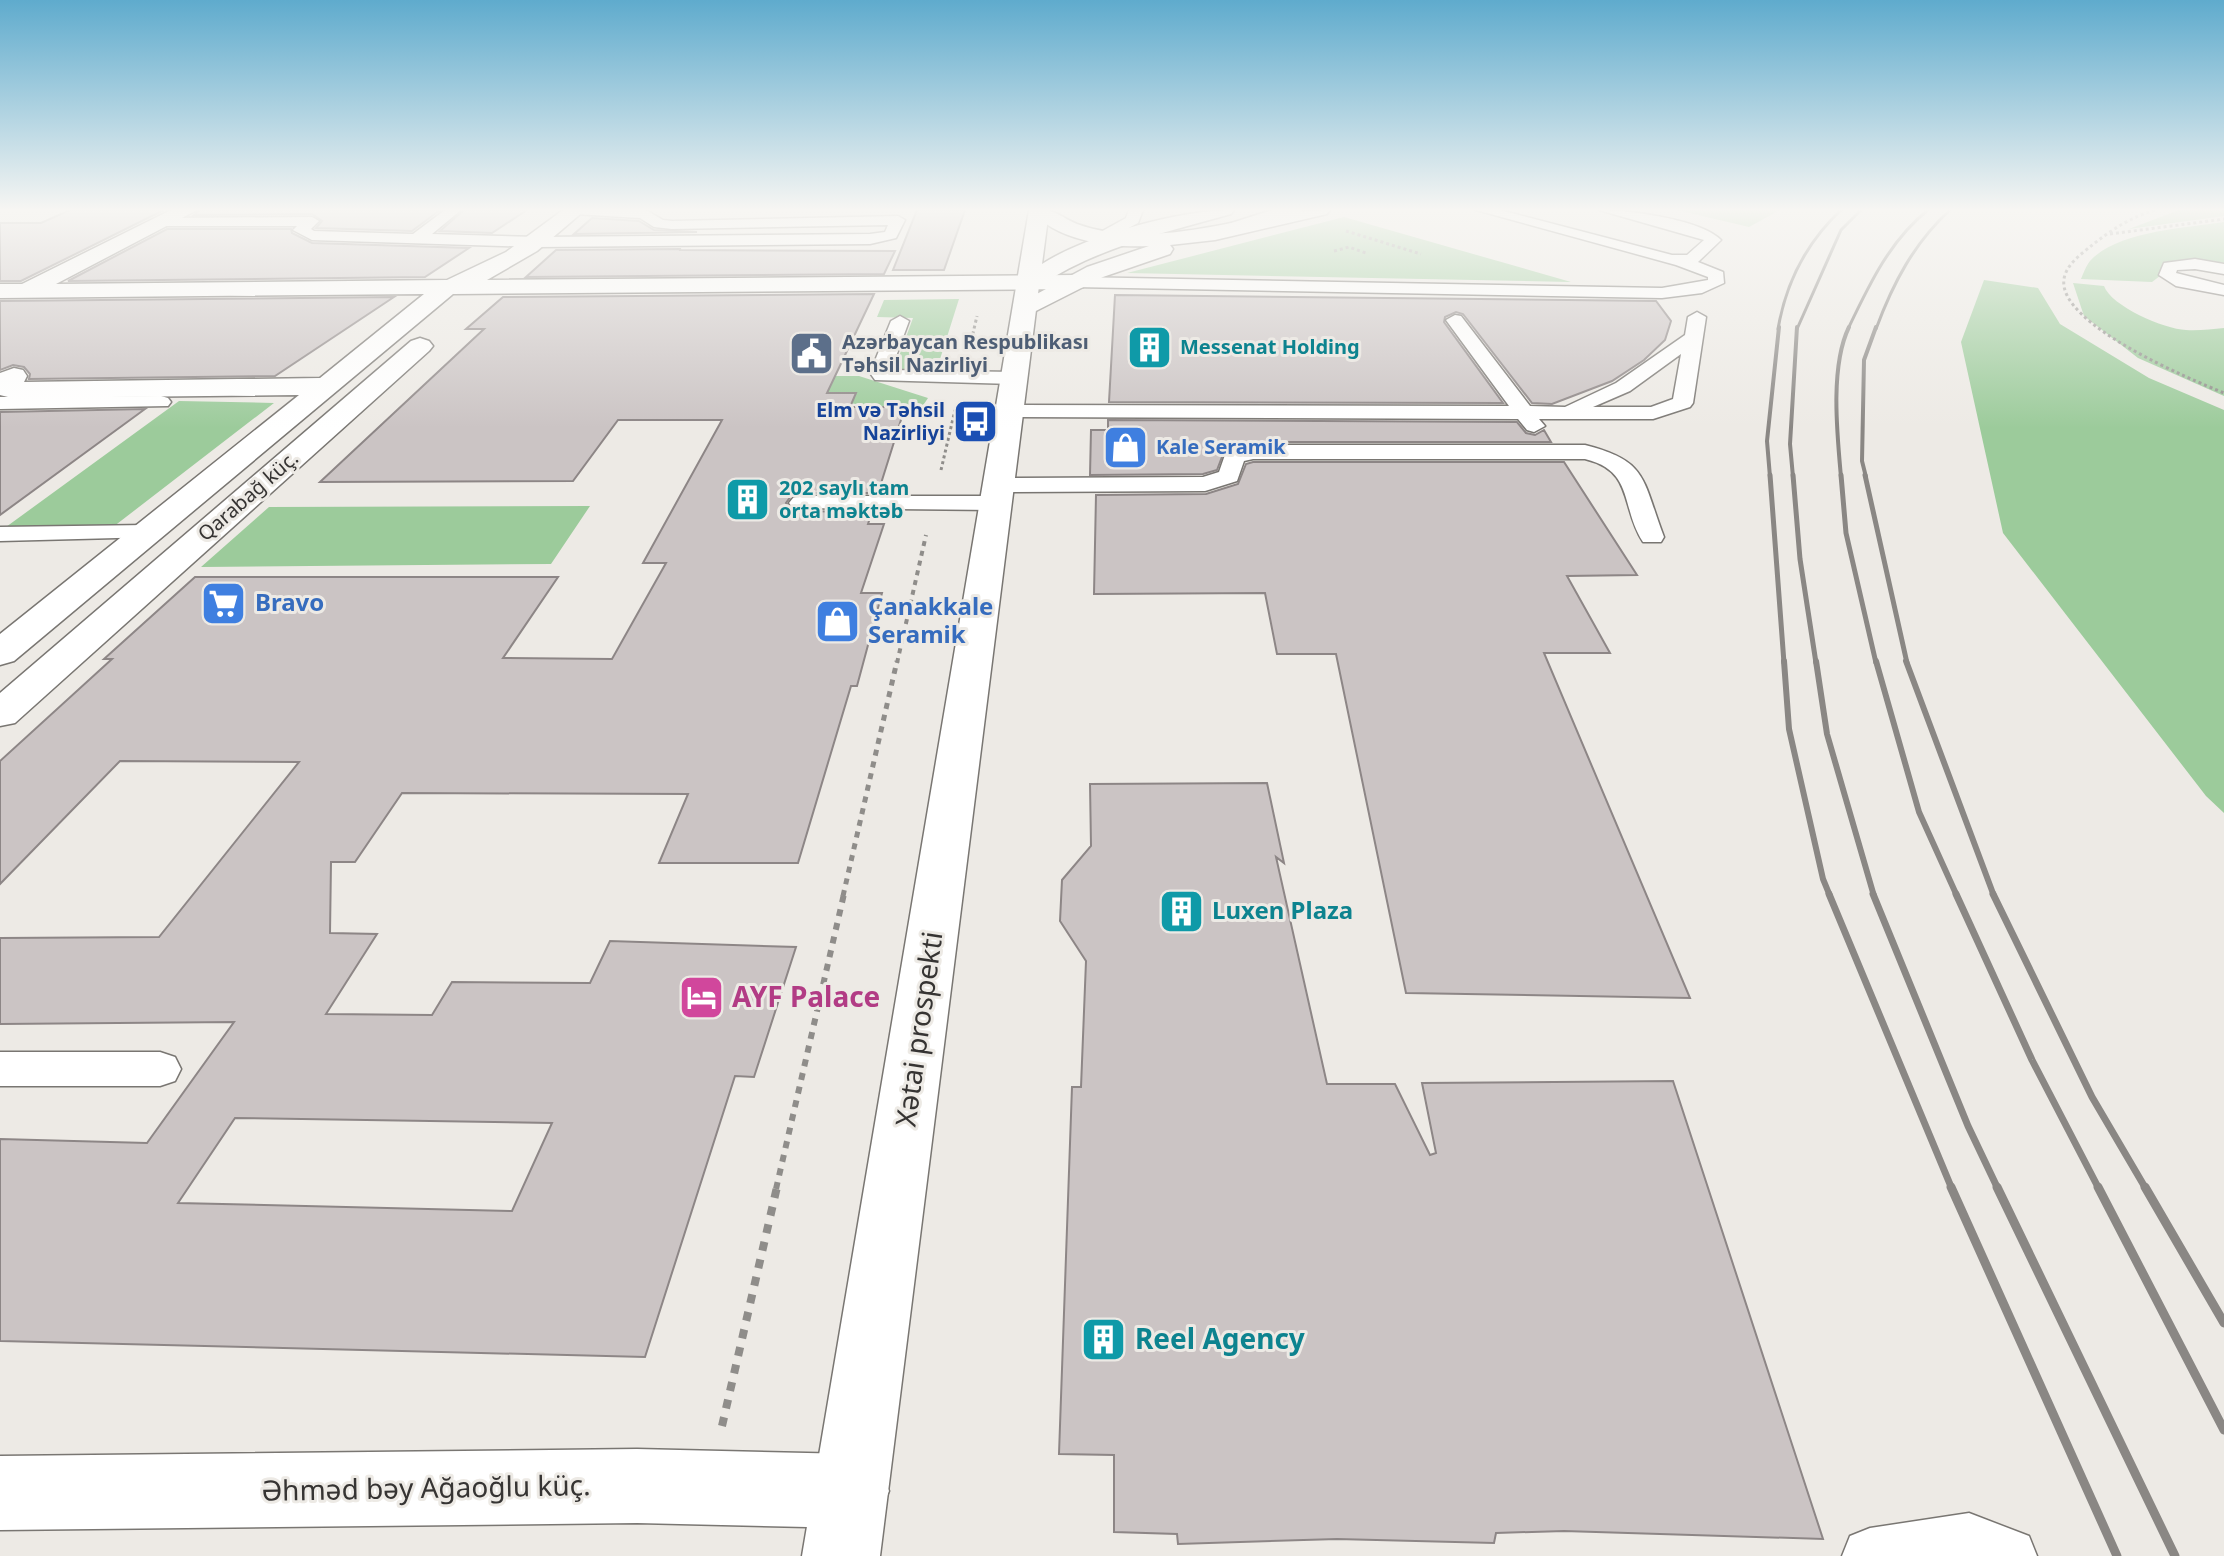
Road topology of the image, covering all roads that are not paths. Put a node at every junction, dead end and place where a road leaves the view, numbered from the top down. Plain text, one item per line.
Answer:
1 (29, 283) edge
2 (478, 283) edge
3 (484, 283) edge
4 (754, 283) edge
5 (1028, 283) junction
6 (1046, 283) edge
7 (1074, 283) edge
8 (1097, 283) edge
9 (1716, 283) edge
10 (2185, 283) edge
11 (445, 289) junction
12 (2224, 290) edge
13 (11, 291) edge
14 (0, 302) edge
15 (1026, 309) junction
16 (1455, 320) dead end
17 (900, 321) dead end
18 (14, 376) dead end
19 (1013, 378) junction
20 (326, 386) junction
21 (161, 402) dead end
22 (0, 403) edge
23 (1009, 411) junction
24 (1525, 413) junction
25 (1561, 413) junction
26 (1551, 453) junction
27 (997, 494) junction
28 (801, 503) dead end
29 (147, 532) junction
30 (0, 534) edge
31 (1652, 537) dead end
32 (0, 653) edge
33 (0, 714) edge
34 (0, 1069) edge
35 (160, 1069) dead end
36 (0, 1493) edge
37 (846, 1523) edge
38 (1870, 1556) edge
39 (2009, 1556) edge

1 - 13 main road
2 - 11 main road
3 - 33 main road, Qarabağ küç.
4 - 5 main road
5 - 6 main road
5 - 15 main road, Xətai prospekti
7 - 15 main road
8 - 9 lane
10 - 12 lane
11 - 13 main road
11 - 20 main road, Qarabağ küç.
13 - 14 main road
15 - 19 main road, Xətai prospekti
16 - 24 lane
17 - 19 lane
18 - 20 main road
19 - 23 main road, Xətai prospekti
20 - 29 main road, Qarabağ küç.
21 - 22 lane
23 - 24 lane
23 - 27 main road, Xətai prospekti
24 - 25 lane
24 - 26 lane
25 - 25 lane
26 - 27 lane
26 - 31 lane
27 - 28 lane
27 - 37 main road, Xətai prospekti
29 - 30 lane
29 - 32 main road, Qarabağ küç.
34 - 35 lane
36 - 37 main road, Əhməd bəy Ağaoğlu küç.
38 - 39 lane

